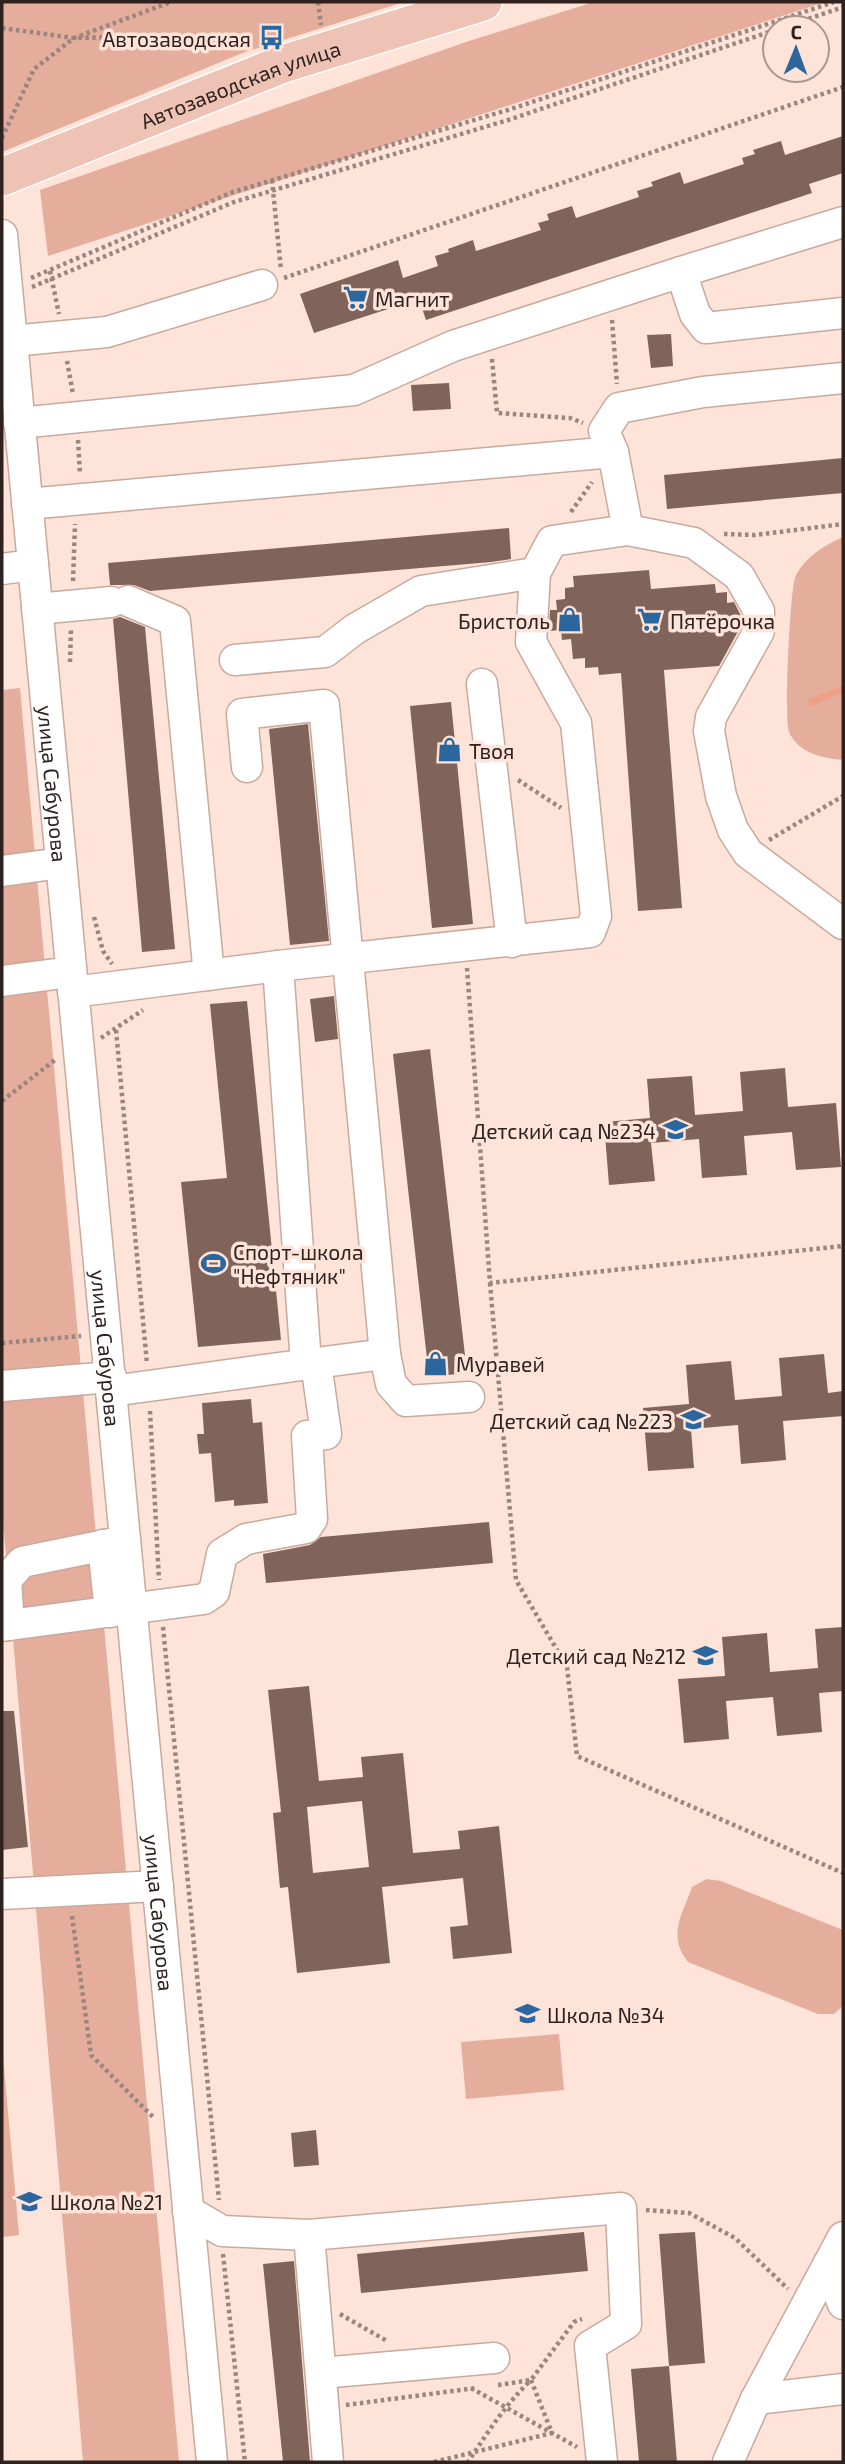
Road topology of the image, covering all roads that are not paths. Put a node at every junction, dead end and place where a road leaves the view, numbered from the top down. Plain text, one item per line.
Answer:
1 (483, 2) edge
2 (404, 13) edge
3 (2, 177) edge
4 (843, 222) edge
5 (2, 236) edge
6 (681, 272) junction
7 (262, 285) dead end
8 (843, 313) edge
9 (12, 341) junction
10 (843, 378) edge
11 (13, 416) edge
12 (612, 431) junction
13 (27, 504) junction
14 (628, 530) junction
15 (33, 565) junction
16 (2, 569) edge
17 (535, 573) junction
18 (37, 609) junction
19 (235, 660) dead end
20 (482, 684) dead end
21 (247, 767) dead end
22 (61, 863) junction
23 (2, 871) edge
24 (843, 924) edge
25 (512, 942) junction
26 (350, 959) junction
27 (278, 966) junction
28 (209, 975) junction
29 (2, 981) edge
30 (72, 982) junction
31 (385, 1354) junction
32 (311, 1364) junction
33 (111, 1384) junction
34 (2, 1387) edge
35 (469, 1397) dead end
36 (114, 1543) junction
37 (134, 1609) junction
38 (6, 1626) edge
39 (158, 1886) junction
40 (2, 1894) edge
41 (188, 2211) junction
42 (309, 2235) junction
43 (838, 2249) edge
44 (843, 2304) edge
45 (494, 2358) dead end
46 (321, 2372) junction
47 (843, 2389) edge
48 (756, 2399) junction
49 (212, 2462) edge
50 (328, 2462) edge
51 (602, 2462) edge
52 (728, 2462) edge

1 - 2 main road, Автозаводская улица
2 - 3 main road, Автозаводская улица
4 - 6 street
5 - 9 street, улица Сабурова
6 - 8 street
6 - 11 street
7 - 9 street
9 - 11 street, улица Сабурова
10 - 12 street
11 - 13 street, улица Сабурова
12 - 13 street
12 - 14 street
13 - 15 street, улица Сабурова
14 - 17 street
14 - 24 street
15 - 16 street
15 - 18 street, улица Сабурова
17 - 19 street
17 - 25 street
18 - 22 street, улица Сабурова
18 - 28 street
20 - 25 street
21 - 26 street
22 - 23 street
22 - 30 street, улица Сабурова
25 - 26 street
26 - 27 street
26 - 31 street
27 - 28 street
27 - 32 street
28 - 30 street
29 - 30 street
30 - 33 street, улица Сабурова
31 - 32 street
31 - 35 street
32 - 33 street
32 - 37 street
33 - 34 street
33 - 36 street, улица Сабурова
36 - 37 street, улица Сабурова
36 - 38 street
37 - 38 street
37 - 39 street, улица Сабурова
39 - 40 street
39 - 41 street, улица Сабурова
41 - 42 street
41 - 49 street, улица Сабурова
42 - 46 street
42 - 51 street
43 - 44 street
43 - 48 street
45 - 46 street
46 - 50 street
47 - 48 street
48 - 52 street

